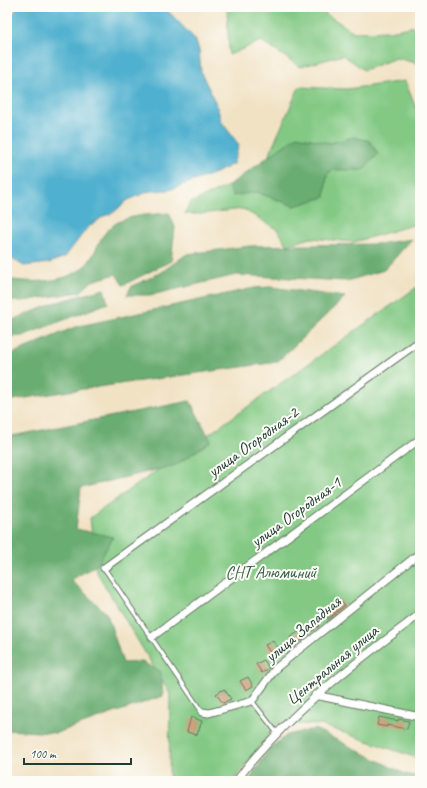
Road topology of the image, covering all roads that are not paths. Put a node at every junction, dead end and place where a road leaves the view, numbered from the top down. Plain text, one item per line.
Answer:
1 (420, 341) edge
2 (420, 439) edge
3 (420, 553) edge
4 (104, 568) joint
5 (420, 614) edge
6 (152, 637) junction
7 (315, 695) junction
8 (252, 701) junction
9 (202, 712) joint
10 (420, 717) edge
11 (278, 733) junction
12 (237, 781) edge

1 - 4 street, улица Огородная-2
2 - 6 street, улица Огородная-1
3 - 8 street, улица Западная
4 - 6 lane
5 - 7 street, Центральная улица
6 - 9 lane
7 - 10 street
7 - 11 street, Центральная улица
8 - 9 street
8 - 11 lane
11 - 12 street, Центральная улица

